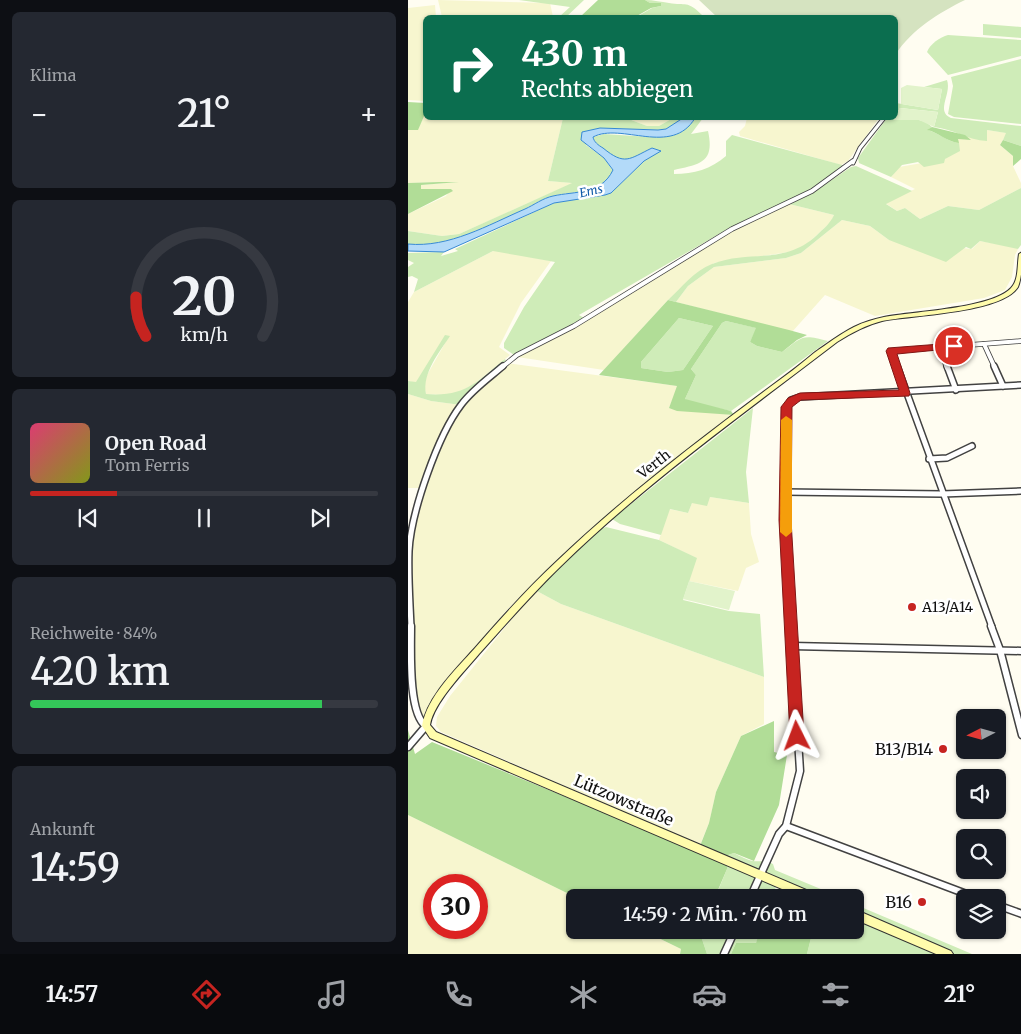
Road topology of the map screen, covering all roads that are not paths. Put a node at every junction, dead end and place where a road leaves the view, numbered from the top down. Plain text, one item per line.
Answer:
1 (882, 120) edge
2 (1022, 254) edge
3 (1022, 341) edge
4 (984, 344) junction
5 (940, 347) junction
6 (1022, 385) edge
7 (1003, 386) junction
8 (956, 390) junction
9 (905, 393) junction
10 (972, 446) dead end
11 (929, 459) junction
12 (1022, 491) edge
13 (784, 492) junction
14 (942, 494) junction
15 (792, 646) junction
16 (1000, 650) junction
17 (1022, 651) edge
18 (426, 726) junction
19 (1022, 735) edge
20 (408, 746) edge
21 (786, 826) junction
22 (761, 875) junction
23 (754, 889) edge
24 (794, 889) edge
25 (956, 890) edge
26 (1006, 908) edge
27 (1022, 914) edge
28 (864, 918) edge
29 (731, 939) edge
30 (724, 954) edge
31 (948, 954) edge

1 - 18 street
2 - 18 street, Verth
3 - 4 street
4 - 5 street
4 - 7 street
5 - 8 street
5 - 9 street
6 - 7 street
7 - 8 street
8 - 9 street
9 - 11 street
9 - 13 street
10 - 11 street
11 - 14 street
12 - 14 street
13 - 14 street
13 - 15 street
14 - 16 street
15 - 16 street
15 - 21 street
16 - 17 street
16 - 19 street
18 - 20 street, Verth
18 - 22 street, Lützowstraße
21 - 22 street
21 - 25 street
22 - 23 street
22 - 24 street, Lützowstraße
26 - 27 street
28 - 31 street
29 - 30 street

